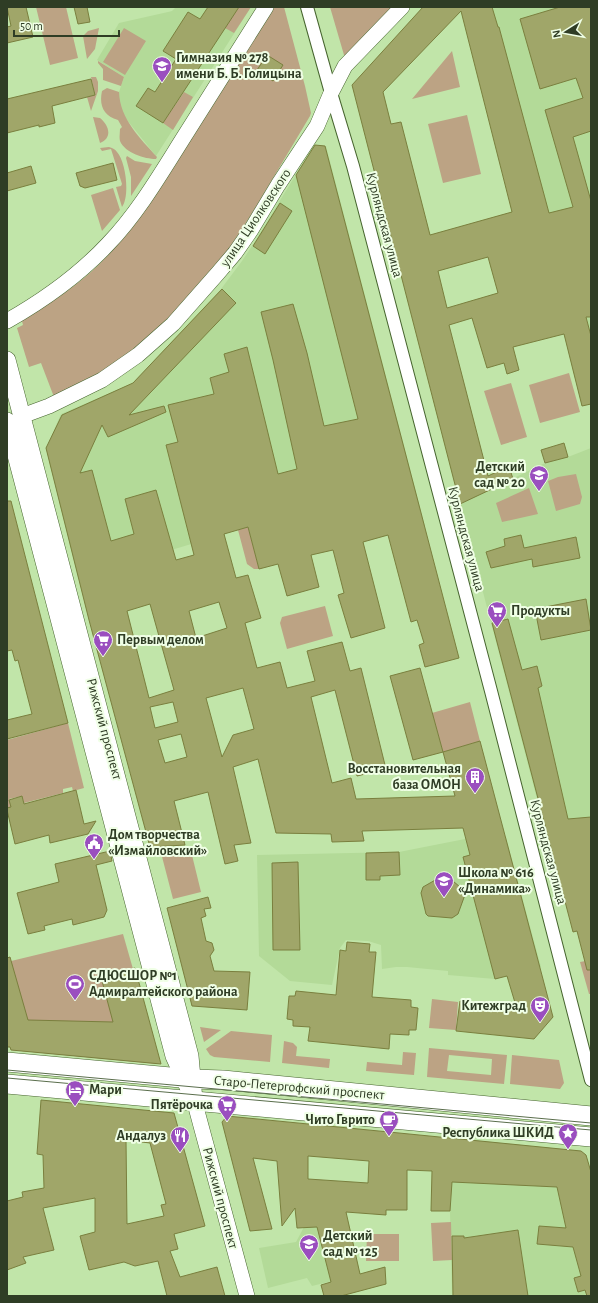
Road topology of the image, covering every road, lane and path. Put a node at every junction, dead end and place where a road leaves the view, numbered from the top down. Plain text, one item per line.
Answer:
1 (266, 7) edge
2 (307, 7) edge
3 (402, 7) edge
4 (331, 94) junction
5 (7, 320) edge
6 (7, 360) edge
7 (11, 421) edge
8 (7, 1062) edge
9 (188, 1078) junction
10 (591, 1080) edge
11 (7, 1084) edge
12 (194, 1100) junction
13 (591, 1116) edge
14 (591, 1137) edge
15 (247, 1296) edge

1 - 5 street
2 - 4 street, Курляндская улица
3 - 4 street, улица Циолковского
4 - 7 street, улица Циолковского
4 - 10 street, Курляндская улица
6 - 7 main road, Рижский проспект
7 - 9 main road, Рижский проспект
8 - 9 main road, Старо-Петергофский проспект
9 - 12 main road, Рижский проспект
9 - 13 main road, Старо-Петергофский проспект
11 - 12 main road, Старо-Петергофский проспект
12 - 14 main road, Старо-Петергофский проспект
12 - 15 street, Рижский проспект

